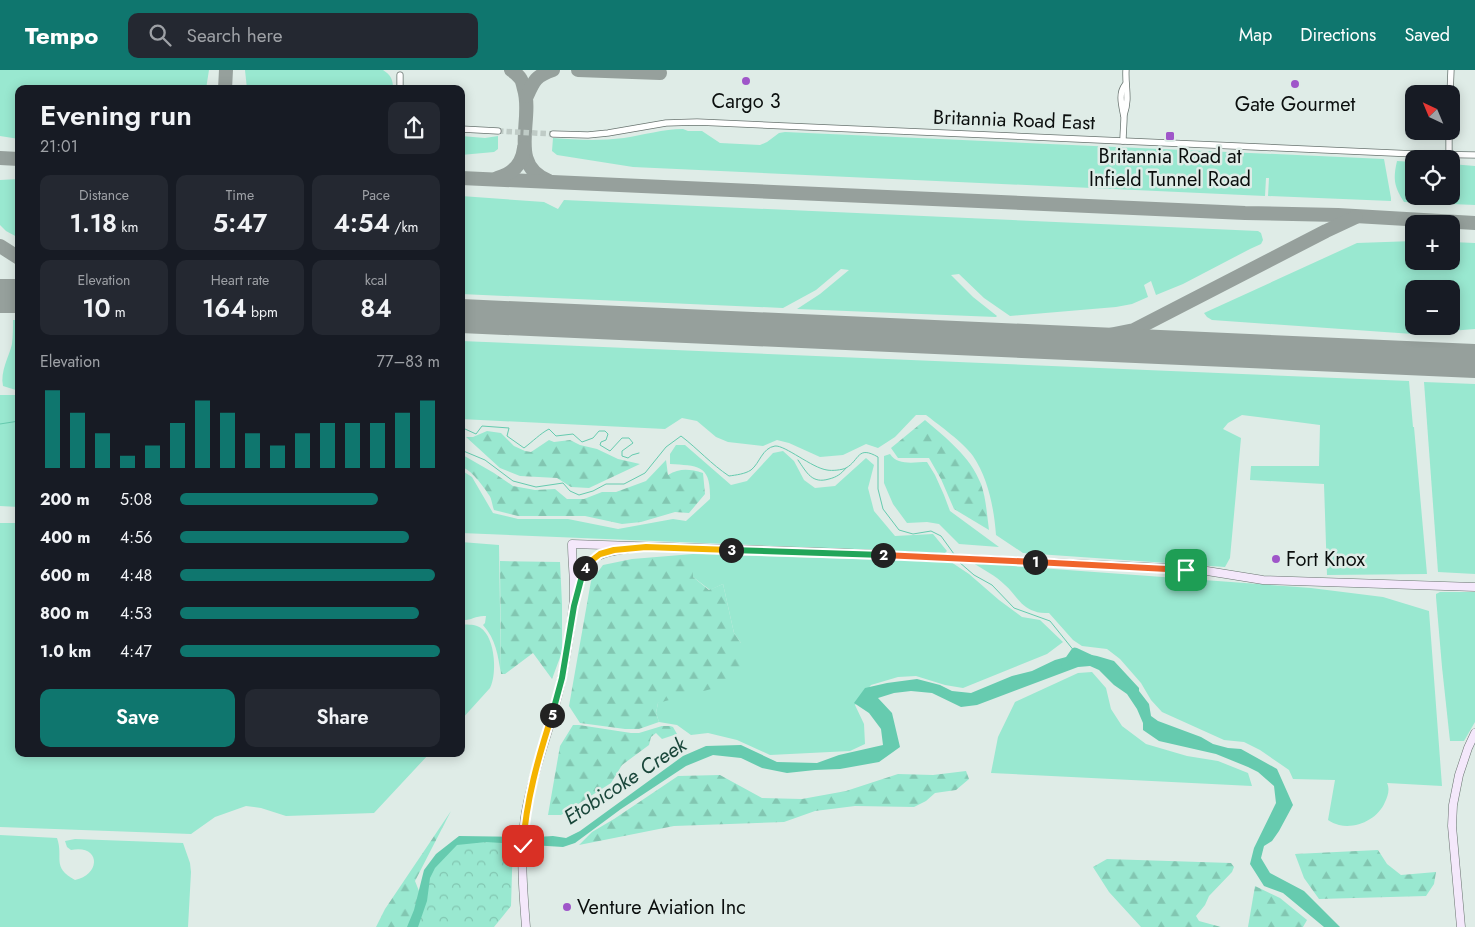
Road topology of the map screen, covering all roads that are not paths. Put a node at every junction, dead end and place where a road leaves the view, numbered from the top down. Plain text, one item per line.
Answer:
1 (1126, 70) edge
2 (1451, 70) edge
3 (400, 75) dead end
4 (400, 85) edge
5 (1450, 85) edge
6 (465, 129) edge
7 (498, 131) tunnel mouth
8 (553, 134) tunnel mouth
9 (1123, 141) junction
10 (1405, 153) edge
11 (1460, 155) edge
12 (1475, 155) edge
13 (646, 547) junction
14 (1475, 587) edge
15 (574, 606) junction
16 (1475, 733) edge
17 (526, 927) edge
18 (1461, 927) edge

1 - 9 street
2 - 5 street
3 - 4 street
6 - 7 street
8 - 9 street, Britannia Road East
9 - 10 street, Britannia Road East
11 - 12 street, Britannia Road East
13 - 14 street
13 - 15 street
13 - 15 street
15 - 17 street
16 - 18 street

